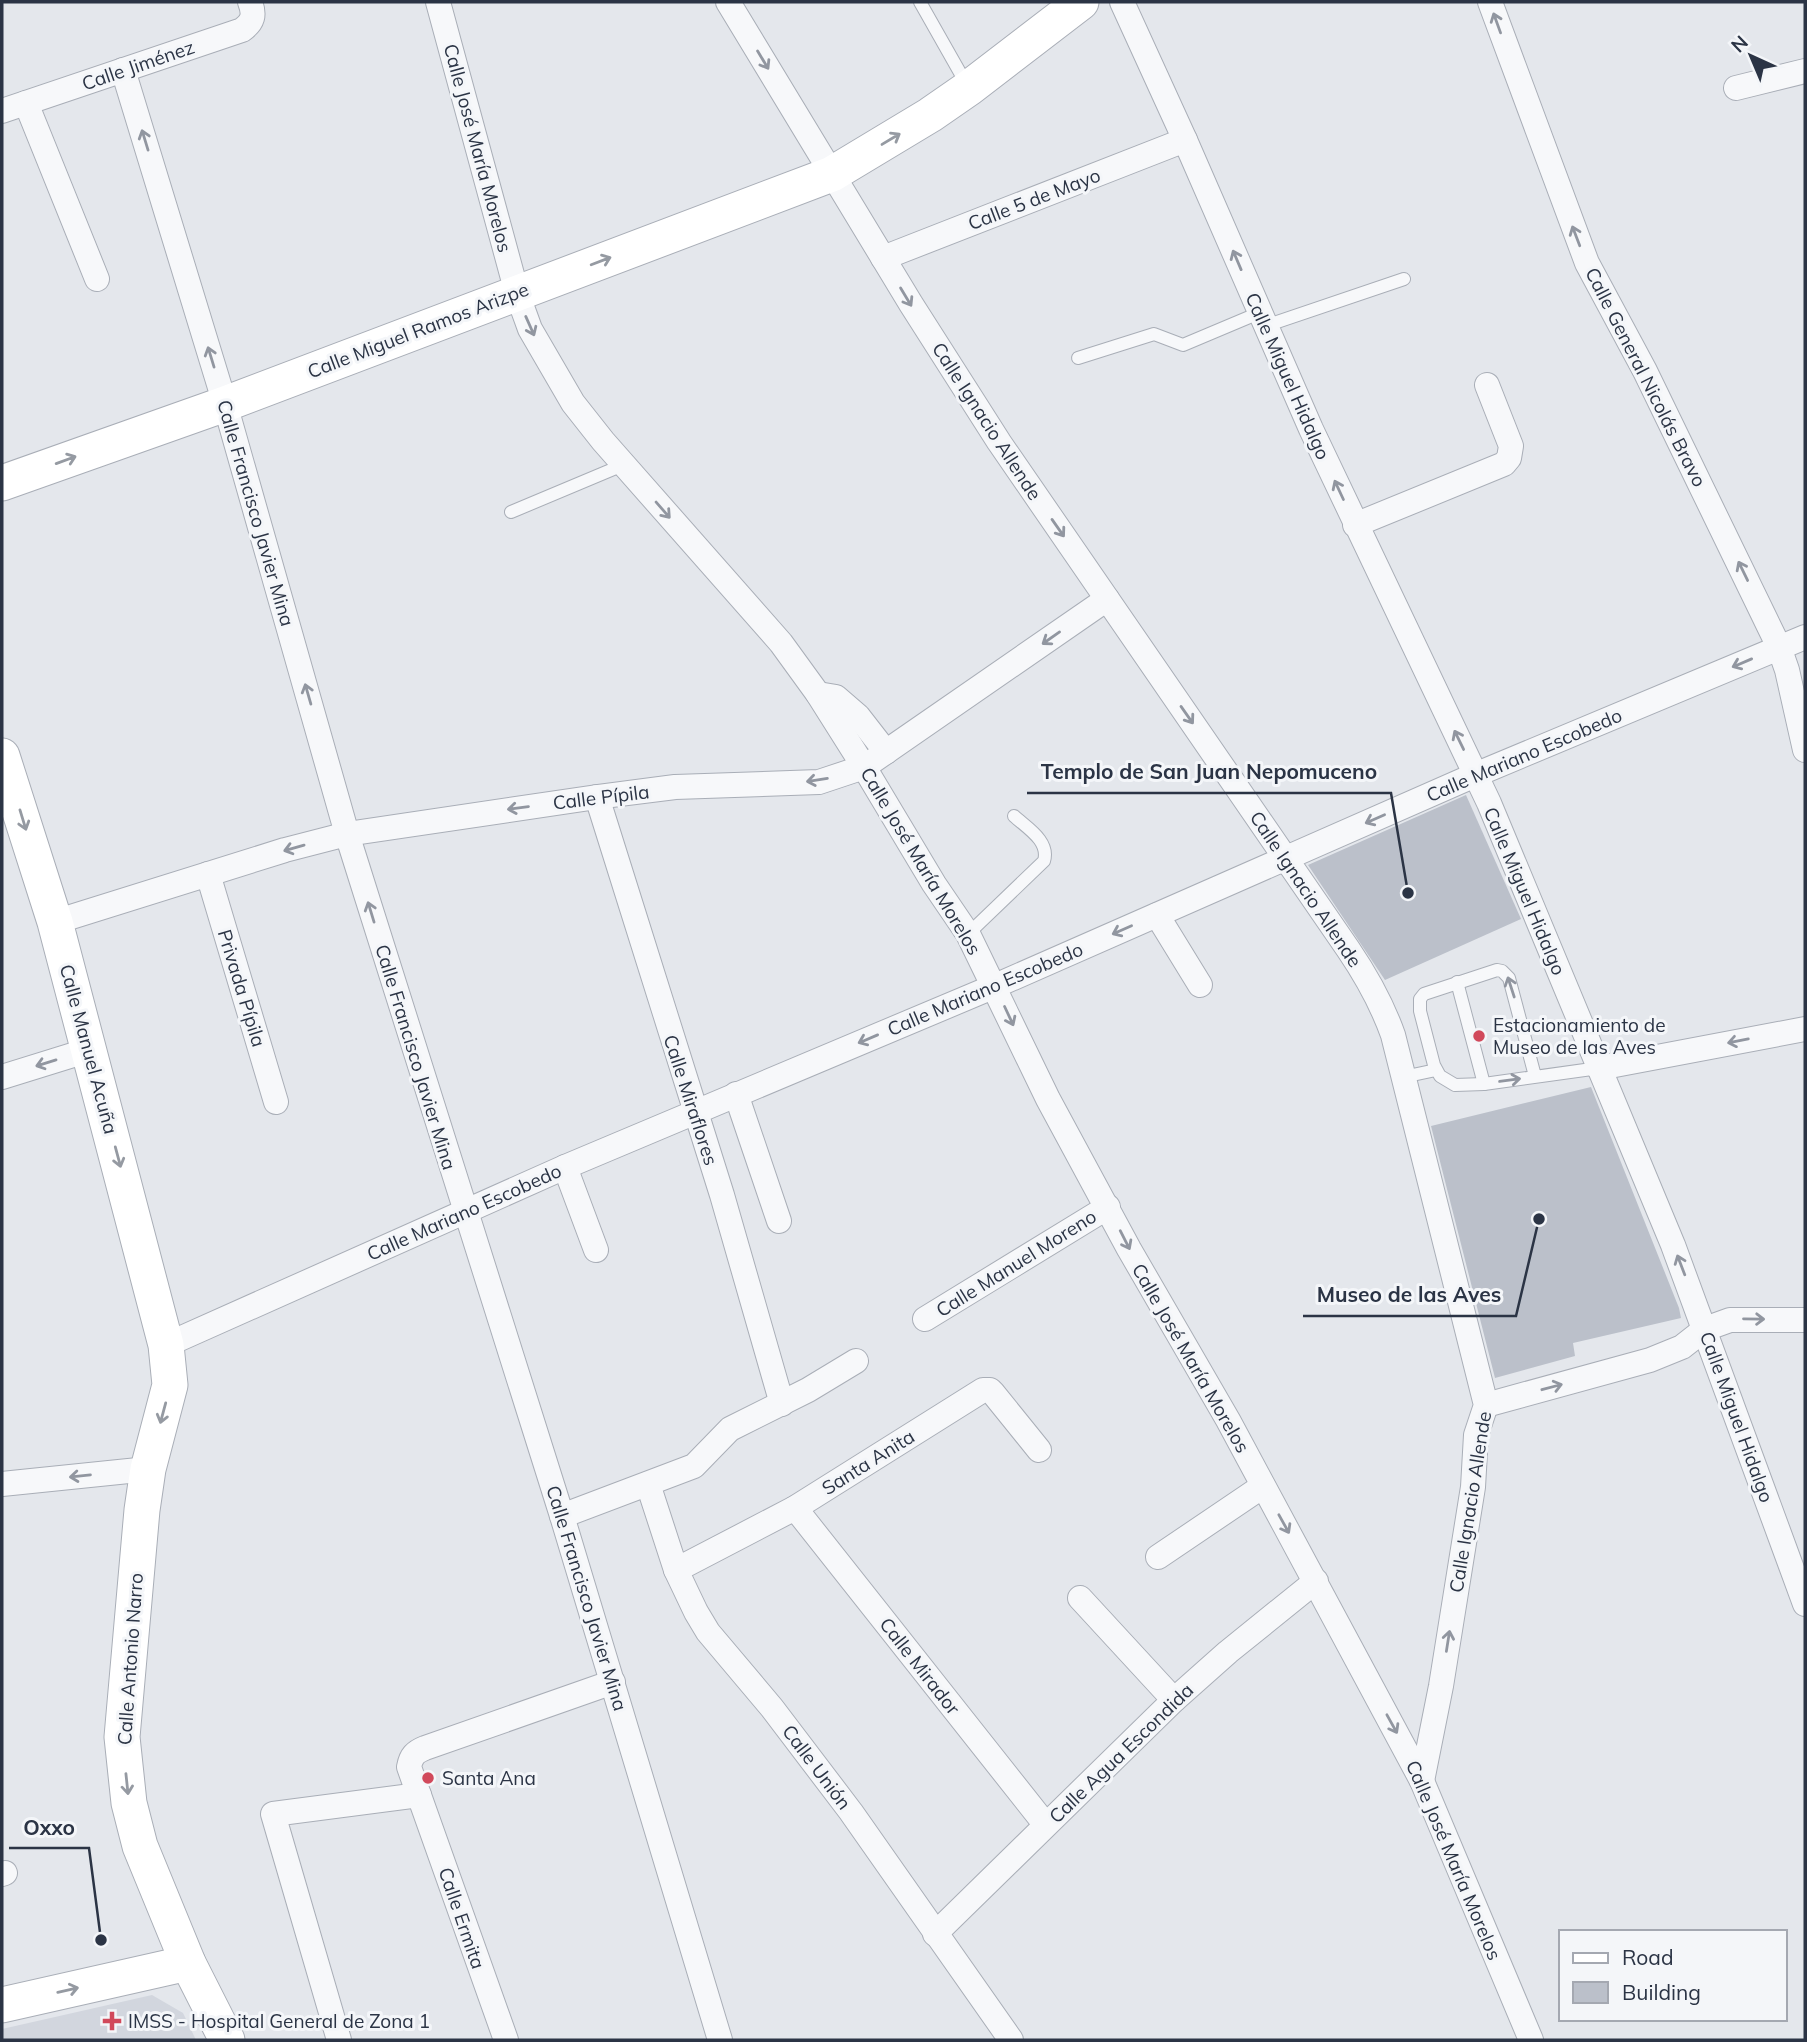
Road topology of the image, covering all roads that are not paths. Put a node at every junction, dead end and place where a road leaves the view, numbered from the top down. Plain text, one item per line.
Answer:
1 (250, 2) edge
2 (438, 2) edge
3 (728, 2) edge
4 (920, 2) edge
5 (1082, 2) edge
6 (1122, 2) edge
7 (1489, 2) edge
8 (123, 70) junction
9 (1805, 71) edge
10 (969, 88) junction
11 (1737, 88) dead end
12 (26, 103) junction
13 (2, 111) edge
14 (1185, 140) junction
15 (832, 174) junction
16 (883, 258) junction
17 (97, 279) dead end
18 (1404, 279) dead end
19 (517, 293) junction
20 (1262, 320) junction
21 (1078, 358) dead end
22 (1487, 386) dead end
23 (225, 404) junction
24 (623, 465) junction
25 (2, 482) edge
26 (511, 512) dead end
27 (1355, 525) junction
28 (1107, 599) junction
29 (1805, 637) edge
30 (1779, 648) junction
31 (818, 694) junction
32 (1805, 750) edge
33 (886, 752) junction
34 (2, 755) edge
35 (864, 767) junction
36 (1475, 775) junction
37 (597, 796) junction
38 (1014, 816) dead end
39 (347, 834) junction
40 (1285, 858) junction
41 (208, 874) junction
42 (1157, 915) junction
43 (55, 922) junction
44 (968, 934) junction
45 (1457, 982) junction
46 (1200, 985) dead end
47 (995, 986) junction
48 (1805, 1029) edge
49 (89, 1050) junction
50 (1599, 1068) junction
51 (1436, 1070) junction
52 (1535, 1076) junction
53 (2, 1077) edge
54 (1404, 1077) junction
55 (1484, 1084) junction
56 (736, 1094) junction
57 (276, 1102) dead end
58 (694, 1111) junction
59 (565, 1167) junction
60 (1108, 1206) junction
61 (464, 1211) junction
62 (779, 1220) dead end
63 (596, 1250) dead end
64 (925, 1319) dead end
65 (1805, 1320) edge
66 (1705, 1329) junction
67 (166, 1345) junction
68 (856, 1361) dead end
69 (782, 1404) junction
70 (1486, 1405) junction
71 (1039, 1450) dead end
72 (148, 1469) junction
73 (648, 1484) junction
74 (2, 1485) edge
75 (1263, 1486) junction
76 (794, 1508) junction
77 (562, 1516) junction
78 (1158, 1557) dead end
79 (676, 1570) junction
80 (1316, 1581) junction
81 (1080, 1598) dead end
82 (1805, 1604) edge
83 (612, 1682) junction
84 (1174, 1700) junction
85 (1422, 1781) junction
86 (419, 1795) junction
87 (1045, 1824) junction
88 (936, 1934) junction
89 (188, 1963) junction
90 (2, 2005) edge
91 (228, 2040) edge
92 (339, 2040) edge
93 (506, 2040) edge
94 (720, 2040) edge
95 (1011, 2040) edge
96 (1531, 2040) edge

1 - 8 street, Calle Jiménez
2 - 19 street, Calle José María Morelos
3 -> 15 street, Calle Ignacio Allende
4 - 10 lane
5 - 10 street, Calle Miguel Ramos Arizpe
6 - 14 street, Calle Miguel Hidalgo
30 -> 7 street, Calle General Nicolás Bravo
8 - 12 street, Calle Jiménez
23 -> 8 street, Calle Francisco Javier Mina
9 - 11 street
15 -> 10 street, Calle Miguel Ramos Arizpe
12 - 13 street, Calle Jiménez
12 - 17 street
14 - 16 street, Calle 5 de Mayo
20 -> 14 street, Calle Miguel Hidalgo
15 - 16 street, Calle Ignacio Allende
19 -> 15 street, Calle Miguel Ramos Arizpe
16 -> 28 street, Calle Ignacio Allende
18 - 20 lane
19 - 23 street, Calle Miguel Ramos Arizpe
19 -> 24 street, Calle José María Morelos
20 - 21 lane
27 -> 20 street, Calle Miguel Hidalgo
22 - 27 street
25 -> 23 street, Calle Miguel Ramos Arizpe
39 -> 23 street, Calle Francisco Javier Mina
24 - 26 lane
24 -> 31 street, Calle José María Morelos
36 -> 27 street, Calle Miguel Hidalgo
28 -> 33 street, Calle Pípila
28 -> 40 street, Calle Ignacio Allende
29 - 30 street, Calle Mariano Escobedo
30 - 32 street, Calle General Nicolás Bravo
30 -> 36 street, Calle Mariano Escobedo
31 - 33 street, Calle José María Morelos
31 - 35 street, Calle José María Morelos
33 - 35 street, Calle Pípila
34 -> 43 street, Calle Manuel Acuña
35 -> 37 street, Calle Pípila
35 - 44 street, Calle José María Morelos
36 -> 40 street, Calle Mariano Escobedo
36 - 50 street, Calle Miguel Hidalgo
37 -> 39 street, Calle Pípila
37 - 58 street, Calle Miraflores
38 - 44 lane
39 -> 41 street, Calle Pípila
61 -> 39 street, Calle Francisco Javier Mina
40 - 42 street, Calle Mariano Escobedo
40 - 54 street, Calle Ignacio Allende
41 - 43 street, Calle Pípila
41 - 57 street, Privada Pípila
42 - 46 street
42 -> 47 street, Calle Mariano Escobedo
43 - 49 street, Calle Manuel Acuña
44 - 47 street, Calle José María Morelos
45 - 51 lane
52 -> 45 lane
45 - 55 lane
47 -> 56 street, Calle Mariano Escobedo
47 -> 60 street, Calle José María Morelos
48 -> 50 street
49 -> 53 street
49 -> 67 street, Calle Manuel Acuña
50 - 52 lane
66 -> 50 street, Calle Miguel Hidalgo
51 - 54 lane
51 - 55 lane
55 -> 52 lane
54 - 70 street, Calle Ignacio Allende
56 - 58 street, Calle Mariano Escobedo
56 - 62 street
58 - 59 street, Calle Mariano Escobedo
58 - 69 street, Calle Miraflores
59 - 61 street, Calle Mariano Escobedo
59 - 63 street
60 - 64 street, Calle Manuel Moreno
60 -> 75 street, Calle José María Morelos
61 - 67 street, Calle Mariano Escobedo
61 - 77 street, Calle Francisco Javier Mina
66 -> 65 street
70 -> 66 street
66 - 82 street, Calle Miguel Hidalgo
67 -> 72 street, Calle Antonio Narro
68 - 69 street
69 - 73 street
85 -> 70 street, Calle Ignacio Allende
71 - 76 street, Santa Anita
72 -> 74 street
72 -> 89 street, Calle Antonio Narro
73 - 77 street
73 - 79 street, Calle Unión
75 - 78 street
75 -> 80 street, Calle José María Morelos
76 - 79 street, Santa Anita
76 - 87 street, Calle Mirador
77 - 83 street, Calle Francisco Javier Mina
79 - 88 street, Calle Unión
80 - 84 street, Calle Agua Escondida
80 -> 85 street, Calle José María Morelos
81 - 84 street
83 - 86 street, Calle Ermita
83 - 94 street, Calle Francisco Javier Mina
84 - 87 street, Calle Agua Escondida
85 - 96 street, Calle José María Morelos
86 - 92 street
86 - 93 street, Calle Ermita
87 - 88 street, Calle Agua Escondida
88 - 95 street, Calle Unión
90 -> 89 street
89 - 91 street, Calle Antonio Narro

